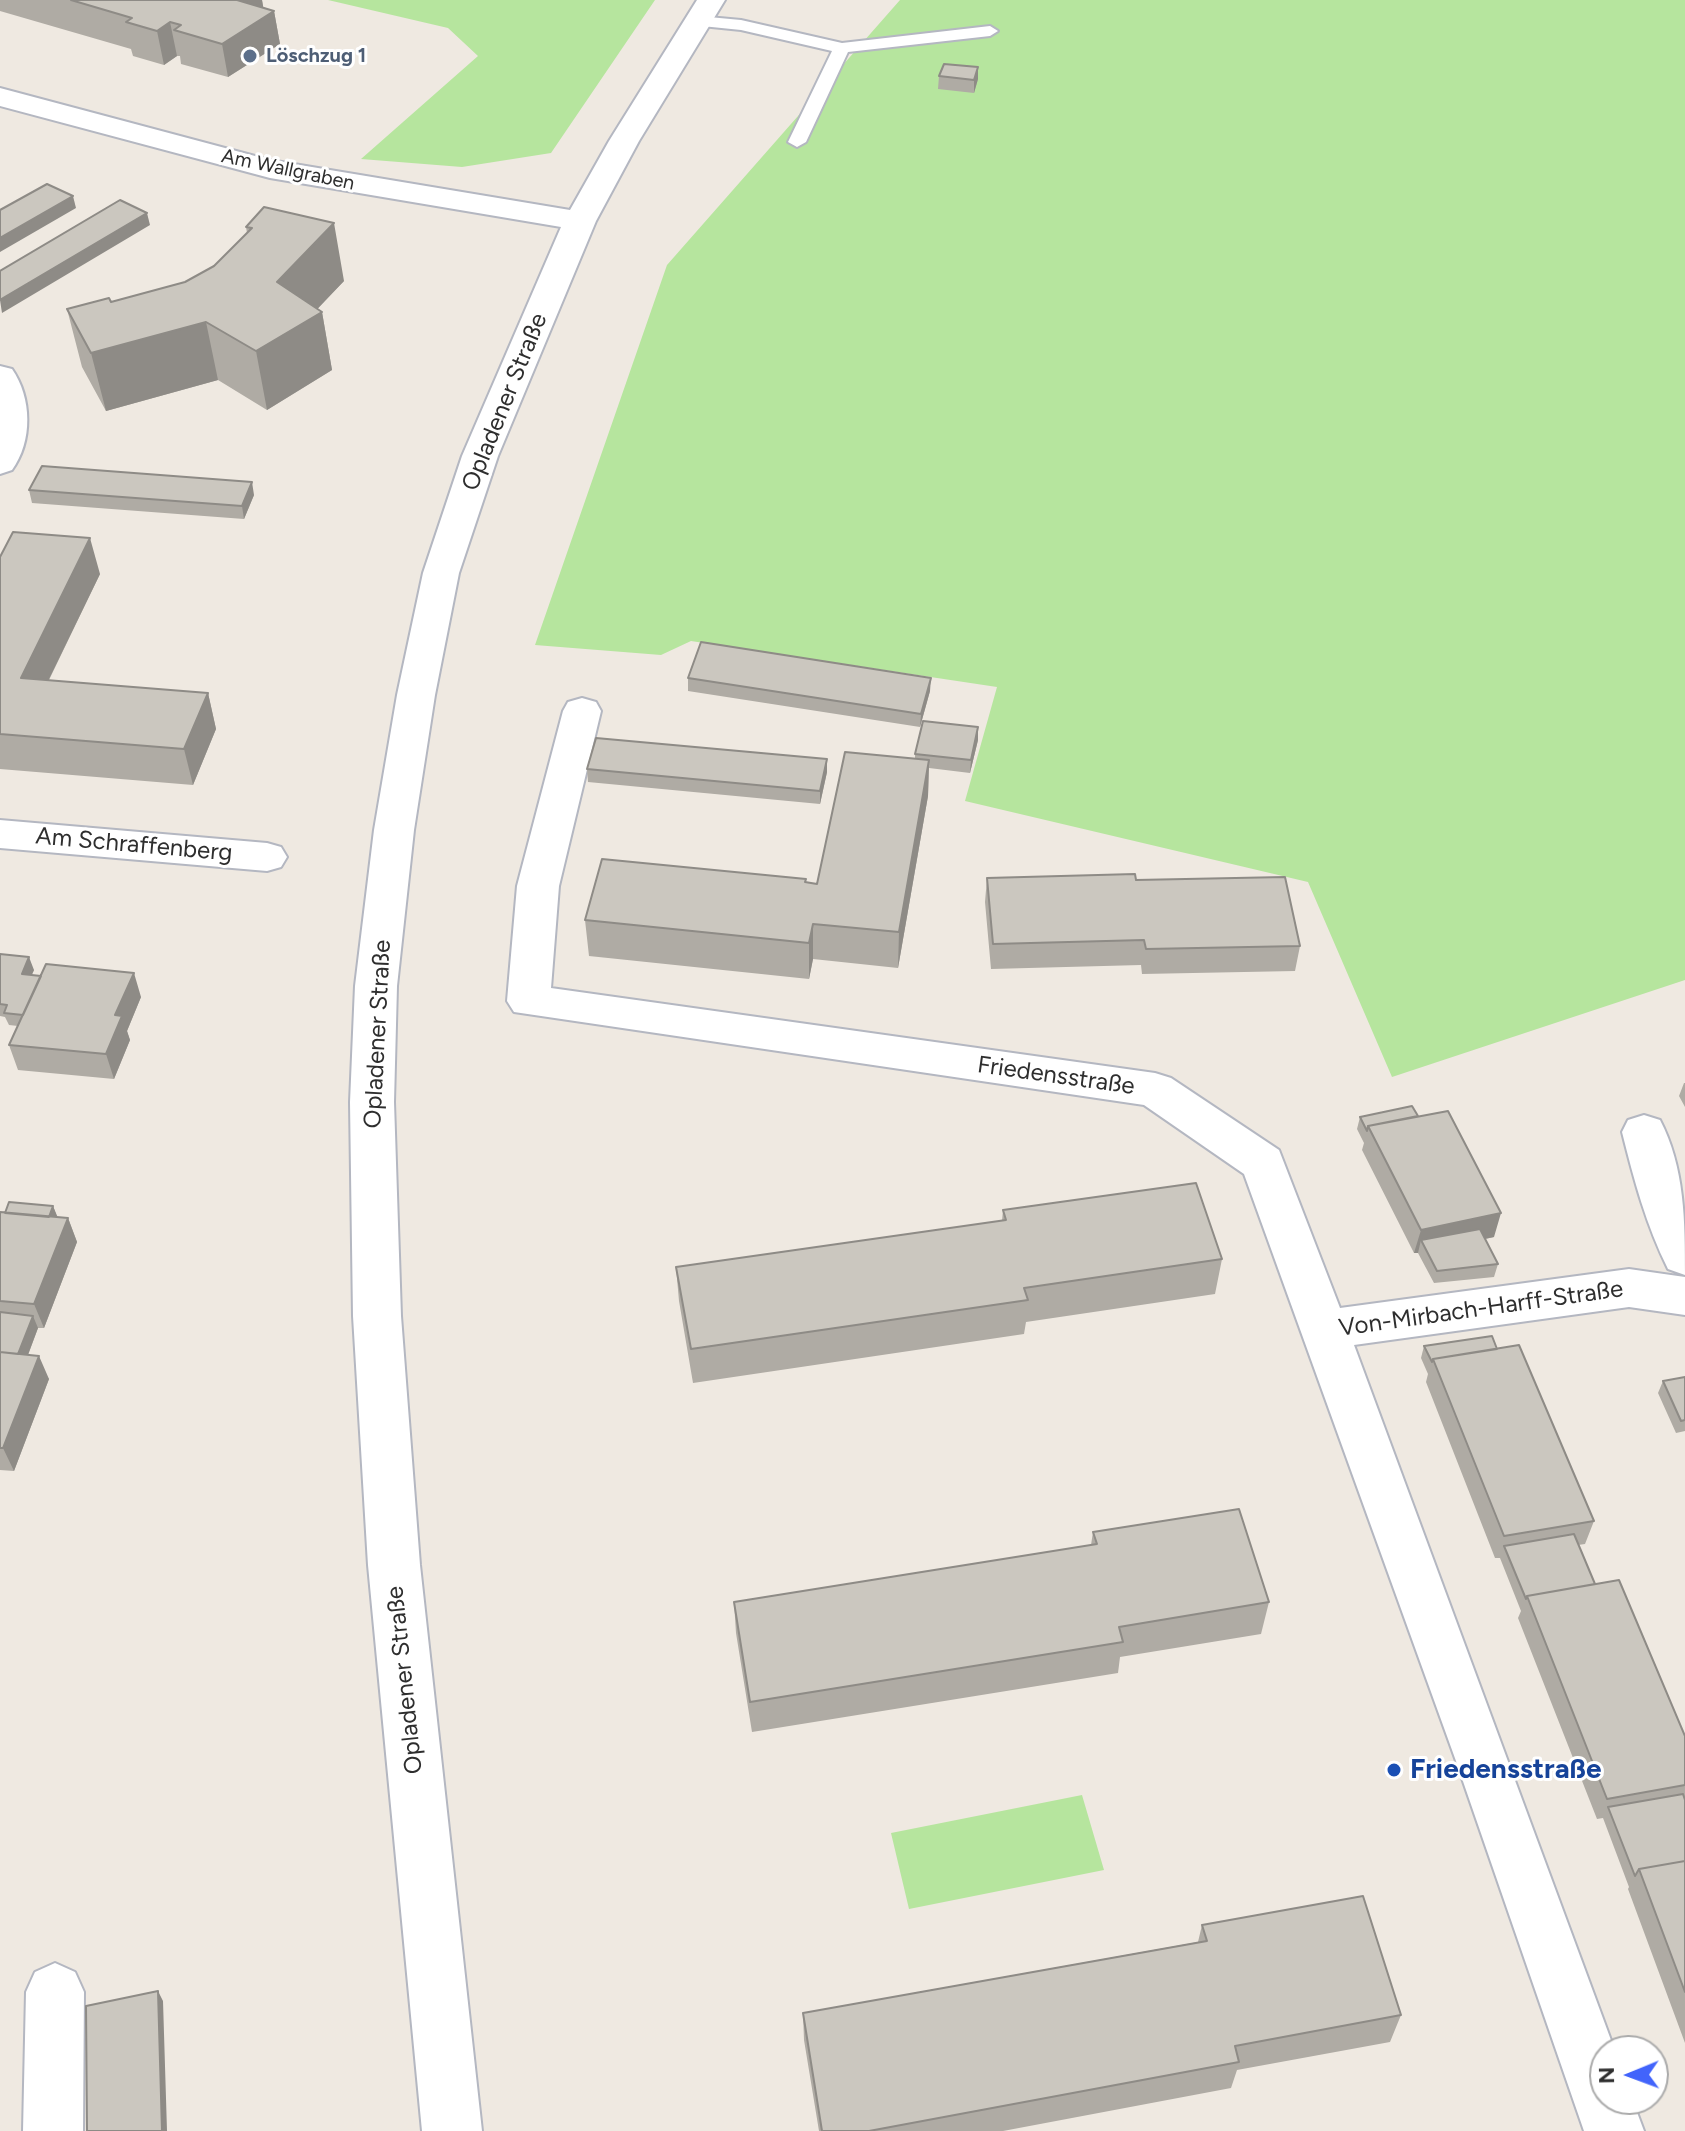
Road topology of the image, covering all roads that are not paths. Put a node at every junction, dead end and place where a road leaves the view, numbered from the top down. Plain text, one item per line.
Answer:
1 (704, 10) edge
2 (990, 31) dead end
3 (842, 48) junction
4 (0, 97) edge
5 (797, 142) dead end
6 (580, 221) junction
7 (0, 376) edge
8 (0, 463) edge
9 (582, 711) dead end
10 (0, 834) edge
11 (267, 857) dead end
12 (1644, 1132) dead end
13 (1685, 1256) edge
14 (1685, 1296) edge
15 (1324, 1330) junction
16 (55, 1992) dead end
17 (53, 2131) edge
18 (452, 2131) edge
19 (1614, 2131) edge

1 - 3 lane
1 - 6 main road, Opladener Straße
2 - 3 lane
3 - 5 lane
4 - 6 main road, Am Wallgraben
6 - 18 main road, Opladener Straße
7 - 8 main road
9 - 15 main road, Friedensstraße
10 - 11 main road, Am Schraffenberg
12 - 13 main road
14 - 15 main road, Von-Mirbach-Harff-Straße
15 - 19 main road, Friedensstraße
16 - 17 main road

